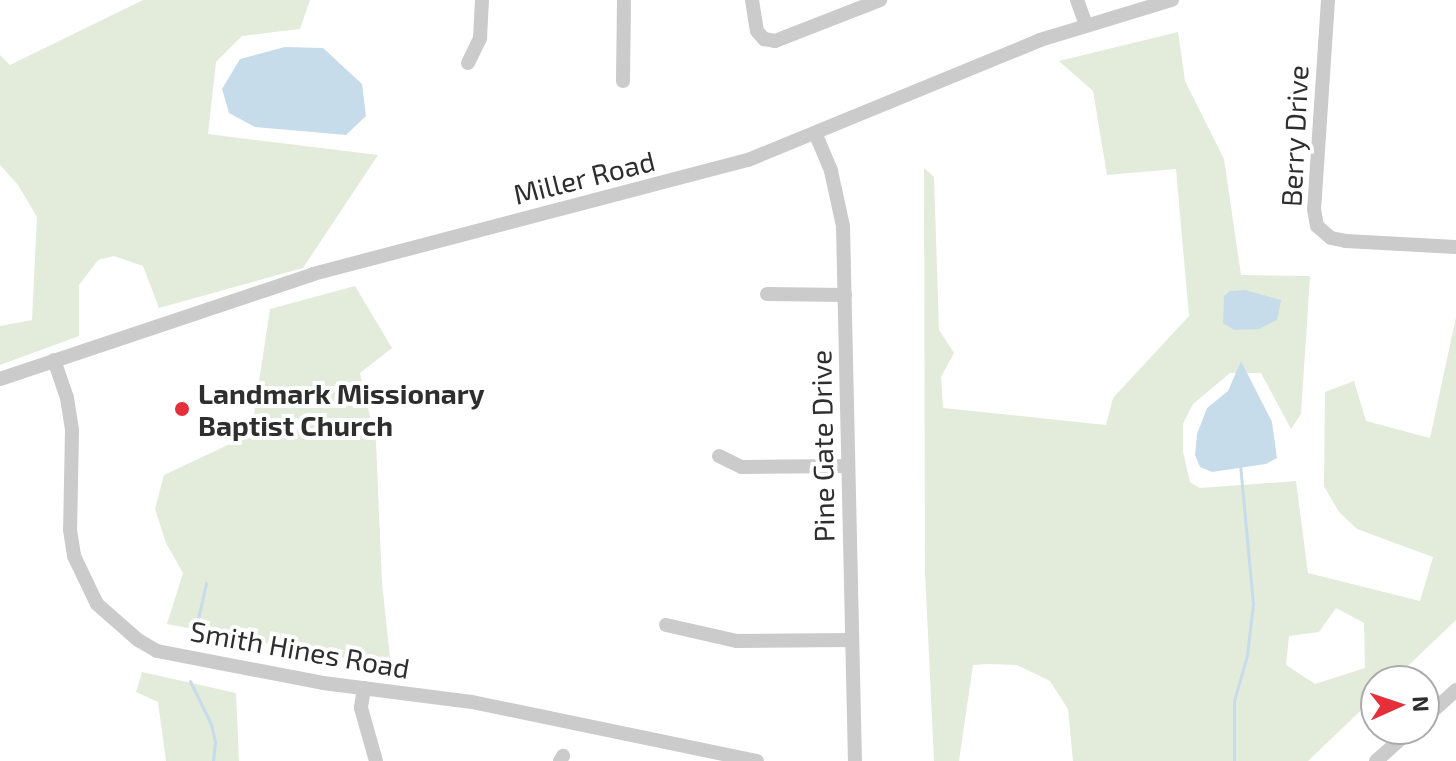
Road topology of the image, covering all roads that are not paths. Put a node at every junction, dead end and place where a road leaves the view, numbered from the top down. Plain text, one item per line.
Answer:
1 (482, 0) edge
2 (624, 0) edge
3 (752, 0) edge
4 (880, 0) edge
5 (1077, 0) edge
6 (1172, 0) edge
7 (1328, 0) edge
8 (1086, 25) junction
9 (468, 63) dead end
10 (623, 81) dead end
11 (816, 135) junction
12 (1456, 247) edge
13 (767, 294) dead end
14 (845, 295) junction
15 (54, 360) junction
16 (0, 379) edge
17 (719, 456) dead end
18 (848, 466) junction
19 (666, 625) dead end
20 (852, 640) junction
21 (364, 688) junction
22 (1456, 690) edge
23 (1440, 704) edge
24 (1394, 745) edge
25 (728, 758) edge
26 (376, 761) edge
27 (757, 761) edge
28 (855, 761) edge
29 (1376, 761) edge

1 - 9 street
2 - 10 street
3 - 4 street
5 - 8 street
6 - 8 street, Miller Road
7 - 12 street, Berry Drive
8 - 11 street, Miller Road
11 - 14 street, Pine Gate Drive
11 - 15 street, Miller Road
13 - 14 street
14 - 18 street, Pine Gate Drive
15 - 16 street, Miller Road
15 - 21 street, Smith Hines Road
17 - 18 street
18 - 20 street, Pine Gate Drive
19 - 20 street
20 - 28 street, Pine Gate Drive
21 - 25 street, Smith Hines Road
21 - 26 street
22 - 23 street
24 - 29 street
25 - 27 street, Smith Hines Road

